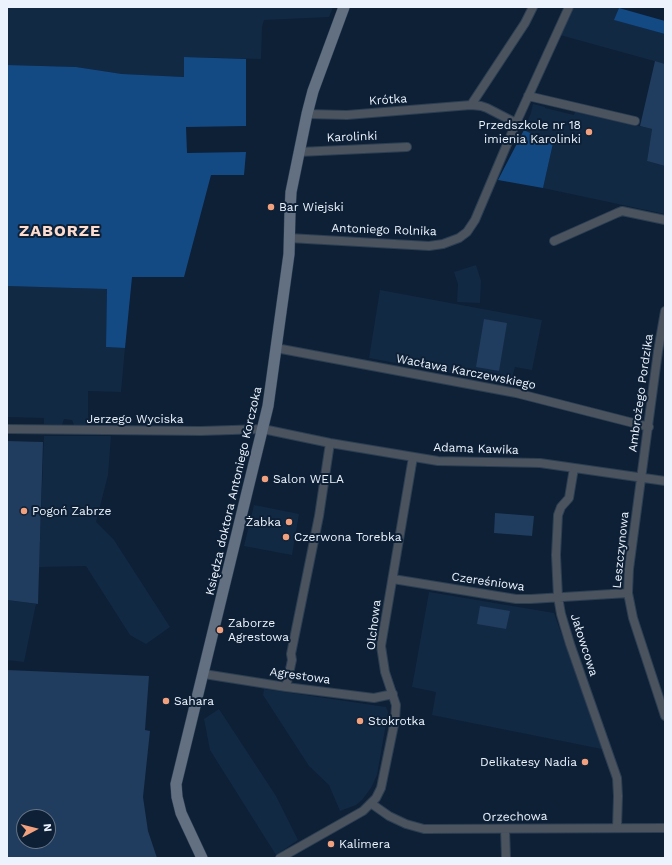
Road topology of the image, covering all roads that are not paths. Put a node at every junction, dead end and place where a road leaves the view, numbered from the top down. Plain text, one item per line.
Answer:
1 (344, 7) edge
2 (533, 7) edge
3 (569, 7) edge
4 (528, 96) junction
5 (471, 105) junction
6 (307, 114) junction
7 (635, 121) dead end
8 (516, 123) junction
9 (407, 147) dead end
10 (299, 152) junction
11 (665, 220) edge
12 (290, 238) junction
13 (554, 241) dead end
14 (665, 311) edge
15 (276, 348) junction
16 (649, 427) junction
17 (7, 429) edge
18 (263, 429) junction
19 (330, 443) junction
20 (413, 457) junction
21 (574, 468) junction
22 (642, 478) junction
23 (665, 481) edge
24 (393, 579) junction
25 (628, 593) junction
26 (558, 597) junction
27 (204, 674) junction
28 (286, 687) junction
29 (393, 694) junction
30 (665, 716) edge
31 (372, 804) junction
32 (617, 828) junction
33 (665, 828) edge
34 (504, 829) junction
35 (202, 858) edge
36 (280, 858) edge
37 (506, 858) edge

1 - 6 street, Księdza doktora Antoniego Korczoka
2 - 5 street
3 - 4 street, Antoniego Rolnika
4 - 7 street
4 - 8 street, Antoniego Rolnika
5 - 6 street, Krótka
5 - 8 street, Krótka
6 - 10 street, Księdza doktora Antoniego Korczoka
8 - 12 street, Antoniego Rolnika
9 - 10 street, Karolinki
10 - 12 street, Księdza doktora Antoniego Korczoka
11 - 13 street
12 - 15 street, Księdza doktora Antoniego Korczoka
14 - 16 street, Ambrożego Pordzika
15 - 16 street, Wacława Karczewskiego
15 - 18 street, Księdza doktora Antoniego Korczoka
16 - 22 street, Ambrożego Pordzika
17 - 18 street, Jerzego Wyciska
18 - 19 street, Adama Kawika
18 - 27 street, Księdza doktora Antoniego Korczoka
19 - 20 street, Adama Kawika
19 - 28 street
20 - 21 street, Adama Kawika
20 - 24 street, Olchowa
21 - 22 street, Adama Kawika
21 - 26 street, Jałowcowa
22 - 23 street, Adama Kawika
22 - 25 street, Leszczynowa
24 - 26 street, Czereśniowa
24 - 29 street, Olchowa
25 - 26 street, Czereśniowa
25 - 30 street, Leszczynowa
26 - 32 street, Jałowcowa
27 - 28 street, Agrestowa
27 - 35 street, Księdza doktora Antoniego Korczoka
28 - 29 street, Agrestowa
29 - 31 street, Olchowa
31 - 34 street, Orzechowa
31 - 36 street, Olchowa
32 - 33 street, Orzechowa
32 - 34 street, Orzechowa
34 - 37 street

